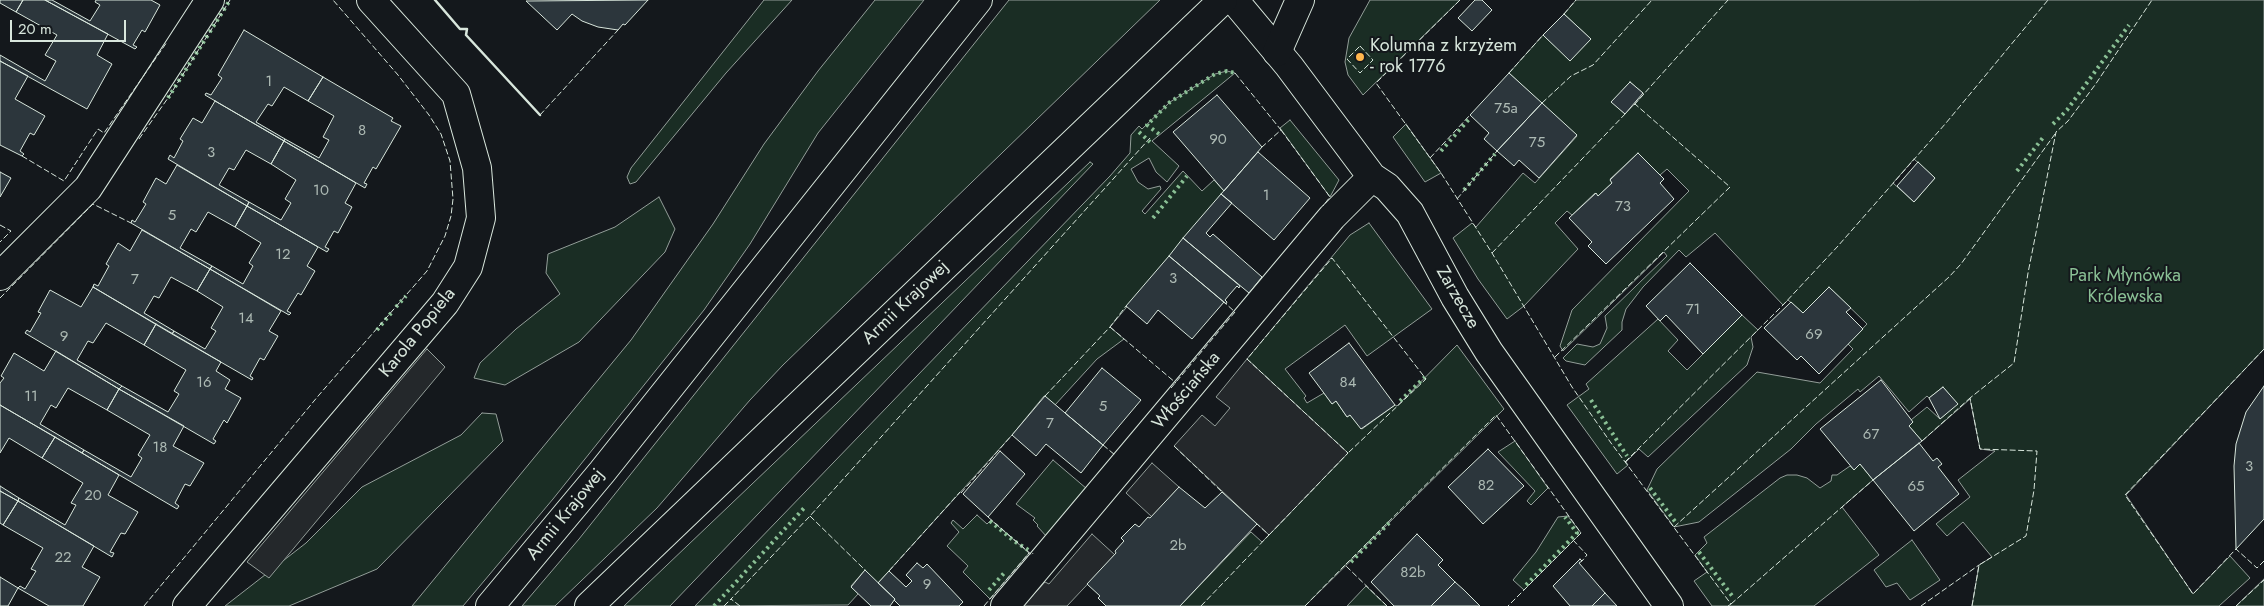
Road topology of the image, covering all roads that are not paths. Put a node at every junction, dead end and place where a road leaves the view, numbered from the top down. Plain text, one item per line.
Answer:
1 (210, 0) edge
2 (371, 0) edge
3 (978, 0) edge
4 (1223, 0) edge
5 (1234, 0) edge
6 (1300, 0) edge
7 (1277, 52) junction
8 (1372, 177) junction
9 (0, 276) edge
10 (187, 606) edge
11 (490, 606) edge
12 (590, 606) edge
13 (1005, 606) edge
14 (1669, 606) edge

1 - 9 street
2 - 10 street, Karola Popiela
3 - 11 street, Armii Krajowej
4 - 12 street, Armii Krajowej
5 - 7 street, Zarzecze
6 - 7 street
7 - 8 street, Zarzecze
8 - 13 street, Włościańska
8 - 14 street, Zarzecze

